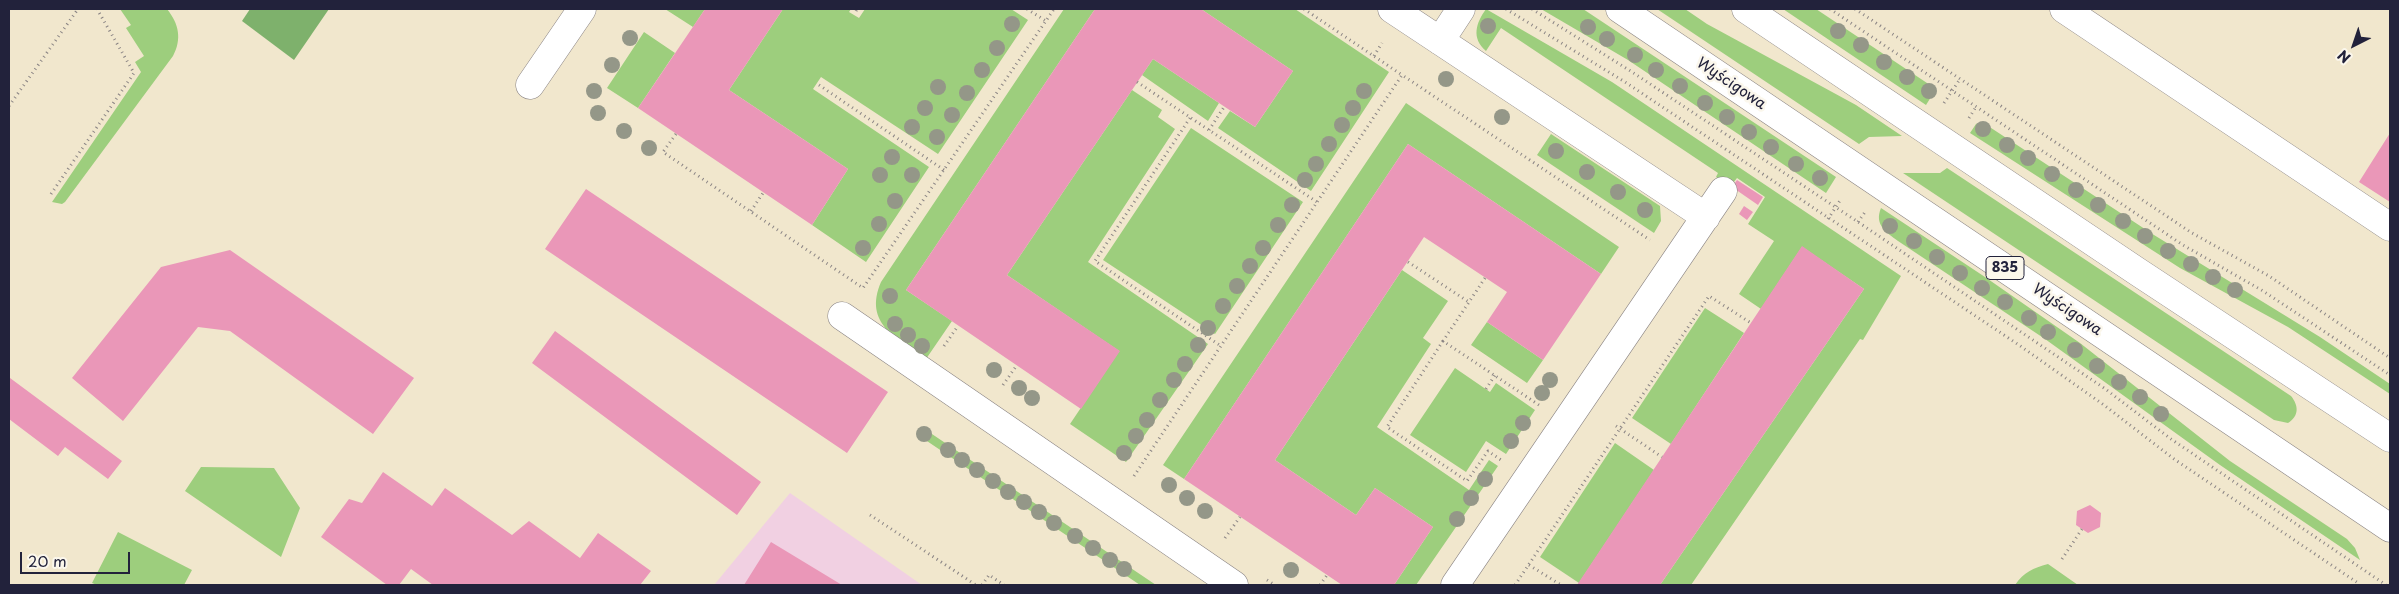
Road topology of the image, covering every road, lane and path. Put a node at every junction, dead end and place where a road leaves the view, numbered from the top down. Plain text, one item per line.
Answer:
1 (78, 9) edge
2 (98, 9) edge
3 (582, 9) edge
4 (1027, 9) edge
5 (1054, 9) edge
6 (1304, 9) edge
7 (1392, 9) edge
8 (1461, 9) edge
9 (1506, 9) edge
10 (1532, 9) edge
11 (1620, 9) edge
12 (1746, 9) edge
13 (1830, 9) edge
14 (1856, 9) edge
15 (2064, 9) edge
16 (1046, 21) junction
17 (1440, 41) junction
18 (1402, 74) junction
19 (1137, 82) dead end
20 (530, 85) dead end
21 (819, 86) dead end
22 (9, 106) edge
23 (1224, 107) dead end
24 (1190, 118) junction
25 (1209, 130) junction
26 (676, 134) dead end
27 (944, 170) junction
28 (1723, 191) dead end
29 (763, 193) dead end
30 (51, 194) dead end
31 (1317, 202) junction
32 (751, 212) junction
33 (1706, 217) junction
34 (2390, 227) edge
35 (1656, 244) dead end
36 (1408, 262) dead end
37 (1485, 278) dead end
38 (1469, 302) junction
39 (842, 316) dead end
40 (1751, 323) dead end
41 (1443, 340) junction
42 (1221, 346) junction
43 (2390, 358) edge
44 (1017, 365) dead end
45 (2390, 374) edge
46 (1495, 375) junction
47 (1002, 387) dead end
48 (1486, 389) dead end
49 (1545, 409) dead end
50 (1616, 426) dead end
51 (2390, 438) edge
52 (1662, 457) dead end
53 (1508, 464) dead end
54 (1134, 476) dead end
55 (870, 515) dead end
56 (1240, 517) dead end
57 (2390, 528) edge
58 (2082, 529) dead end
59 (1224, 540) dead end
60 (2062, 559) dead end
61 (1529, 564) junction
62 (1327, 575) dead end
63 (2358, 583) dead end
64 (976, 585) edge
65 (982, 585) edge
66 (1004, 585) edge
67 (1234, 585) edge
68 (1320, 585) edge
69 (1455, 585) edge
70 (1515, 585) edge
71 (1561, 585) edge
72 (2386, 585) edge

1 - 22 path
2 - 30 path
3 - 20 main road
4 - 16 path
5 - 16 path
6 - 18 path
7 - 17 main road
8 - 17 main road
9 - 63 path
10 - 72 path
11 - 57 main road, Wyścigowa / 835
12 - 51 main road
13 - 45 path
14 - 43 path
15 - 34 main road
16 - 27 path
17 - 33 main road
18 - 31 path
18 - 35 path
19 - 24 path
21 - 27 path
23 - 25 path
24 - 25 path
24 - 42 path
25 - 31 path
26 - 32 path
27 - 32 path
28 - 33 main road
29 - 32 path
31 - 42 path
33 - 69 main road
36 - 38 path
37 - 38 path
38 - 41 path
39 - 67 main road
40 - 61 path
41 - 46 path
41 - 53 path
42 - 54 path
44 - 47 path
46 - 48 path
46 - 49 path
50 - 52 path
55 - 64 path
56 - 59 path
58 - 60 path
61 - 70 path
61 - 71 path
62 - 68 path
65 - 66 path

